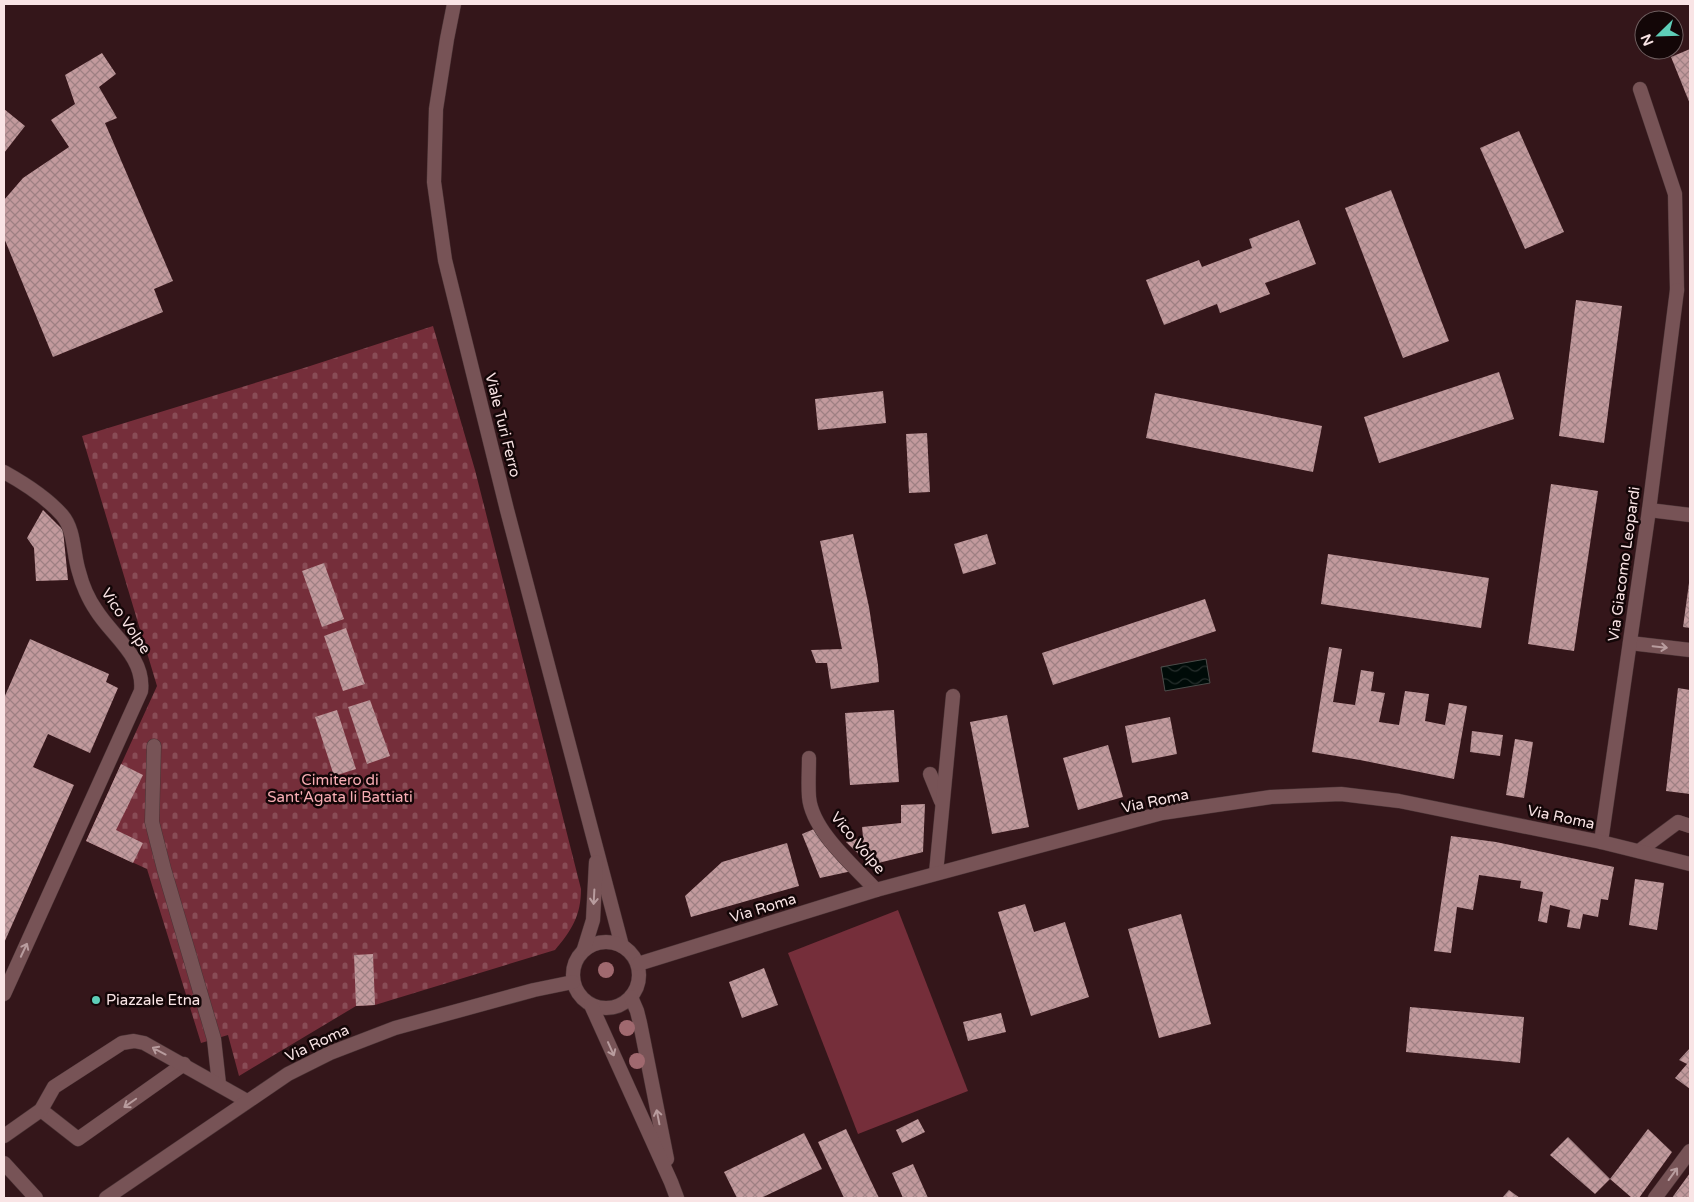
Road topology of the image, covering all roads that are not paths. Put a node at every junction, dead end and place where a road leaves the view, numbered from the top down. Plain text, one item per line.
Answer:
1 (454, 4) edge
2 (1640, 88) dead end
3 (4, 472) edge
4 (1648, 510) junction
5 (1690, 515) edge
6 (1630, 643) junction
7 (1690, 650) edge
8 (953, 696) dead end
9 (154, 746) dead end
10 (809, 758) dead end
11 (930, 774) dead end
12 (942, 804) junction
13 (1690, 826) edge
14 (1601, 842) junction
15 (596, 848) junction
16 (1639, 851) junction
17 (1690, 864) edge
18 (936, 873) junction
19 (876, 890) junction
20 (622, 946) junction
21 (584, 949) junction
22 (638, 964) junction
23 (573, 982) junction
24 (4, 994) edge
25 (631, 997) junction
26 (591, 1005) junction
27 (184, 1064) junction
28 (219, 1084) junction
29 (247, 1101) junction
30 (40, 1110) junction
31 (4, 1136) edge
32 (1690, 1151) edge
33 (4, 1163) edge
34 (671, 1182) junction
35 (36, 1198) edge
36 (106, 1198) edge
37 (677, 1198) edge
38 (1655, 1198) edge

1 - 15 main road, Viale Turi Ferro
2 - 4 main road, Via Giacomo Leopardi
24 -> 3 main road, Vico Volpe
4 - 5 main road
4 - 6 main road, Via Giacomo Leopardi
6 -> 7 main road
6 - 14 main road, Via Giacomo Leopardi
8 - 12 main road
9 - 28 main road
10 - 19 main road, Vico Volpe
11 - 12 main road
12 - 18 main road
13 - 16 main road
14 - 16 main road, Via Roma
14 - 18 main road, Via Roma
15 - 20 main road, Viale Turi Ferro
15 -> 21 main road
16 - 17 main road, Via Roma
18 - 19 main road, Via Roma
19 - 22 main road, Via Roma
20 - 21 main road
20 - 22 main road
21 - 23 main road
22 - 25 main road
23 - 26 main road
23 - 29 main road, Via Roma
25 - 26 main road
34 -> 25 main road
26 -> 34 main road
27 - 28 main road
27 -> 30 main road
27 -> 30 main road
28 - 29 main road
29 - 36 main road, Via Roma
30 - 31 main road
38 -> 32 main road
33 - 35 main road
34 - 37 main road

